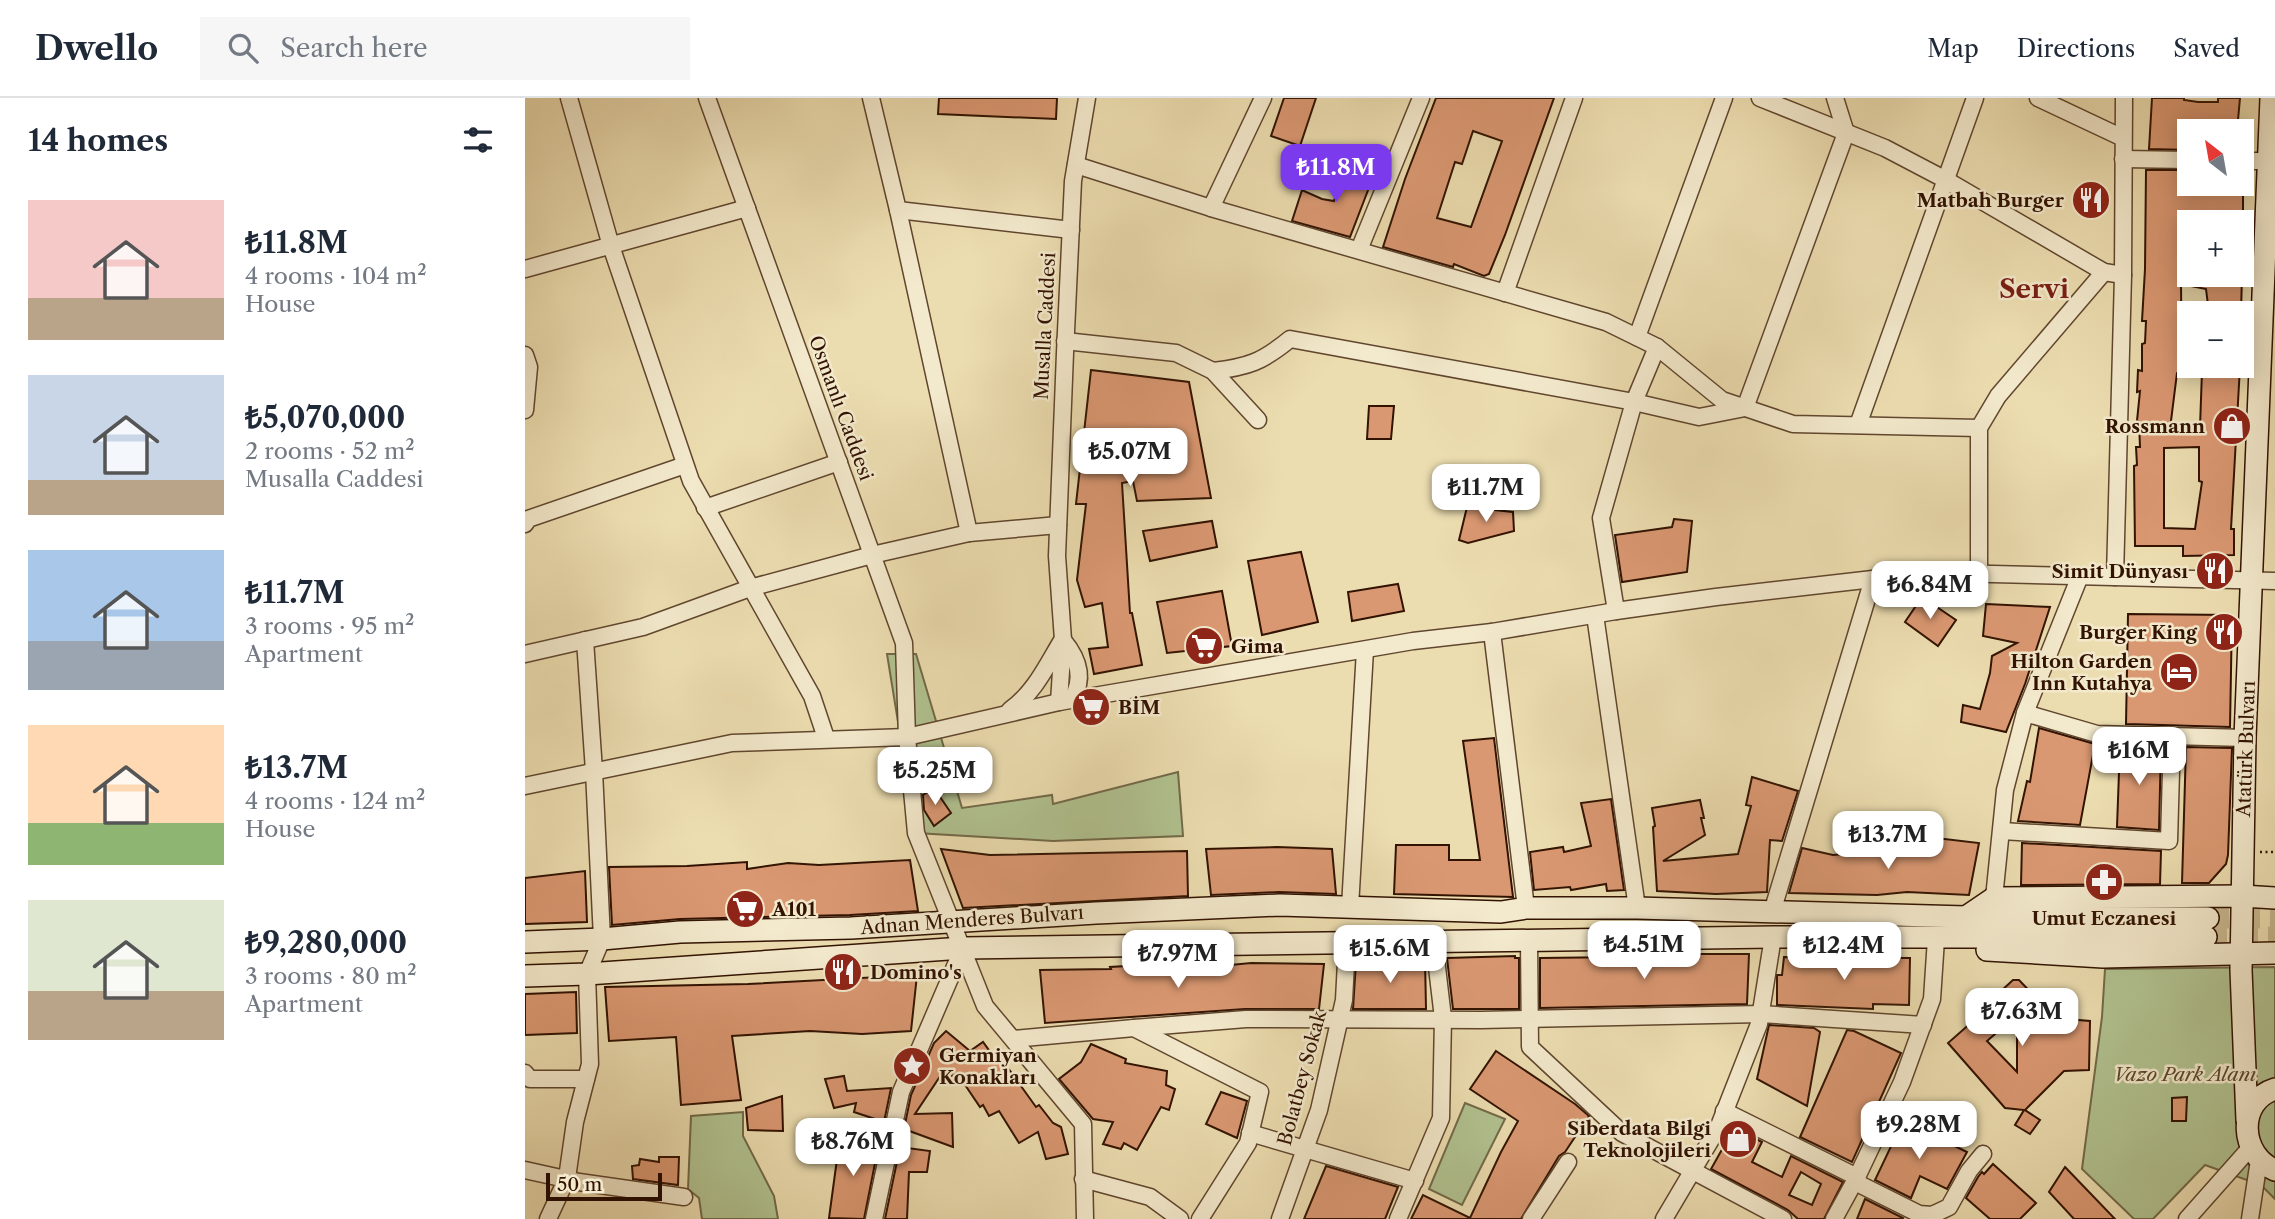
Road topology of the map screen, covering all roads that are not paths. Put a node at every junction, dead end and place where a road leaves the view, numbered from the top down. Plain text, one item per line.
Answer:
1 (569, 98) edge
2 (707, 98) edge
3 (871, 98) edge
4 (1087, 98) edge
5 (1263, 98) edge
6 (1420, 98) edge
7 (1574, 98) edge
8 (1724, 98) edge
9 (1760, 98) edge
10 (1835, 98) edge
11 (1975, 98) edge
12 (2038, 98) edge
13 (2124, 98) edge
14 (2271, 98) edge
15 (1846, 133) junction
16 (2123, 138) junction
17 (2123, 159) junction
18 (2177, 160) edge
19 (2254, 161) edge
20 (2268, 161) junction
21 (1076, 166) junction
22 (1946, 180) junction
23 (747, 208) junction
24 (1211, 208) junction
25 (898, 210) junction
26 (1071, 230) junction
27 (611, 246) junction
28 (1359, 250) junction
29 (525, 270) edge
30 (2104, 272) junction
31 (2123, 275) junction
32 (1505, 293) junction
33 (1637, 337) junction
34 (1065, 341) junction
35 (1657, 346) junction
36 (525, 355) edge
37 (1213, 371) junction
38 (1634, 402) junction
39 (1745, 408) junction
40 (525, 410) edge
41 (1258, 420) dead end
42 (1858, 425) junction
43 (1979, 428) junction
44 (839, 462) junction
45 (685, 465) junction
46 (705, 508) junction
47 (525, 524) edge
48 (1058, 525) junction
49 (969, 533) junction
50 (872, 555) junction
51 (1979, 574) junction
52 (2080, 576) junction
53 (2115, 577) junction
54 (1873, 579) junction
55 (2253, 580) junction
56 (2275, 581) edge
57 (750, 588) junction
58 (1616, 611) junction
59 (1595, 615) junction
60 (1492, 632) junction
61 (585, 640) junction
62 (1063, 640) junction
63 (1365, 650) junction
64 (525, 654) edge
65 (1065, 700) junction
66 (1006, 713) junction
67 (2025, 713) junction
68 (2172, 736) junction
69 (907, 737) junction
70 (827, 738) junction
71 (2245, 738) junction
72 (594, 771) junction
73 (525, 786) edge
74 (2002, 831) junction
75 (2242, 896) junction
76 (1994, 898) junction
77 (2275, 898) edge
78 (1350, 907) junction
79 (1526, 908) junction
80 (1637, 908) junction
81 (1772, 912) junction
82 (1966, 917) junction
83 (953, 921) junction
84 (1773, 937) junction
85 (602, 939) junction
86 (1936, 939) junction
87 (1529, 941) junction
88 (525, 942) edge
89 (1434, 942) junction
90 (1347, 943) junction
91 (963, 948) junction
92 (2275, 953) edge
93 (2241, 955) junction
94 (587, 974) junction
95 (525, 976) edge
96 (1761, 1014) junction
97 (1340, 1018) junction
98 (1443, 1018) junction
99 (1530, 1018) junction
100 (1923, 1025) junction
101 (1134, 1028) junction
102 (1013, 1039) junction
103 (525, 1073) edge
104 (586, 1079) junction
105 (2275, 1089) edge
106 (1724, 1111) junction
107 (2247, 1121) junction
108 (1250, 1133) junction
109 (1306, 1148) junction
110 (1983, 1154) dead end
111 (2261, 1159) edge
112 (1568, 1161) dead end
113 (525, 1170) edge
114 (1691, 1171) junction
115 (1857, 1177) junction
116 (567, 1178) junction
117 (1083, 1179) junction
118 (1415, 1181) junction
119 (684, 1197) dead end
120 (548, 1219) edge
121 (874, 1219) edge
122 (1084, 1219) edge
123 (1180, 1219) edge
124 (1200, 1219) edge
125 (1280, 1219) edge
126 (1398, 1219) edge
127 (1531, 1219) edge
128 (1664, 1219) edge
129 (1783, 1219) edge
130 (1834, 1219) edge
131 (2187, 1219) edge
132 (2250, 1219) edge

1 - 27 street
2 - 23 street, Osmanlı Caddesi
3 - 25 street
4 - 21 street, Musalla Caddesi
5 - 24 street
6 - 28 street
7 - 32 street
8 - 33 street
9 - 15 street
10 - 15 street
11 - 22 street
12 - 16 street
13 - 16 street
14 - 20 main road, Atatürk Bulvarı
15 - 22 street
15 - 39 street
16 - 17 street
17 - 18 street
17 - 31 street
19 - 20 street
20 - 55 main road, Atatürk Bulvarı
21 - 24 street
21 - 26 street, Musalla Caddesi
22 - 30 street
22 - 42 street
23 - 27 street
23 - 44 street, Osmanlı Caddesi
24 - 28 street
25 - 26 street
25 - 49 street
26 - 34 street, Musalla Caddesi
27 - 29 street
27 - 45 street
28 - 32 street
30 - 31 street
30 - 43 street
31 - 53 street
32 - 33 street
33 - 35 street
34 - 37 street
34 - 48 street, Musalla Caddesi
35 - 38 street
35 - 39 street
36 - 40 street
37 - 38 street
37 - 41 street
38 - 39 street
38 - 58 street
39 - 42 street
42 - 43 street
43 - 51 street
44 - 46 street
44 - 50 street, Osmanlı Caddesi
45 - 46 street
45 - 47 street
46 - 57 street
48 - 49 street
48 - 62 street, Musalla Caddesi
49 - 50 street
50 - 57 street
50 - 69 street, Osmanlı Caddesi
51 - 52 street
51 - 54 street
52 - 53 street
52 - 67 street
53 - 55 street
54 - 58 street
54 - 81 street
55 - 56 street
55 - 71 main road, Atatürk Bulvarı
57 - 61 street
57 - 70 street
58 - 59 street
59 - 60 street
59 - 80 street
60 - 63 street
60 - 79 street
61 - 64 street
61 - 72 street
62 - 65 street, Musalla Caddesi
62 - 66 street
63 - 65 street
63 - 78 street
65 - 66 street
66 - 69 street
67 - 68 street
67 - 74 street
68 - 71 street
68 - 74 street
69 - 70 street
69 - 83 street, Osmanlı Caddesi
70 - 72 street
71 - 75 main road, Atatürk Bulvarı
72 - 73 street
72 - 85 street
74 - 76 street
75 - 76 main road
75 - 77 main road
75 - 93 main road, Atatürk Bulvarı
76 - 82 main road
78 - 79 main road, Adnan Menderes Bulvarı
78 - 83 main road, Adnan Menderes Bulvarı
79 - 80 main road, Adnan Menderes Bulvarı
80 - 81 main road, Adnan Menderes Bulvarı
81 - 82 main road, Adnan Menderes Bulvarı
82 - 86 main road, Adnan Menderes Bulvarı
83 - 85 main road, Adnan Menderes Bulvarı
83 - 91 street, Osmanlı Caddesi
84 - 86 main road, Adnan Menderes Bulvarı
84 - 87 main road, Adnan Menderes Bulvarı
84 - 96 street
85 - 88 main road, Adnan Menderes Bulvarı
85 - 94 street
86 - 93 main road
86 - 100 street
87 - 89 main road, Adnan Menderes Bulvarı
87 - 99 street
89 - 90 main road, Adnan Menderes Bulvarı
89 - 98 street
90 - 91 main road, Adnan Menderes Bulvarı
90 - 97 street, Bolatbey Sokak
91 - 94 main road, Adnan Menderes Bulvarı
91 - 102 street, Osmanlı Caddesi
91 - 121 street
92 - 93 main road
93 - 107 main road, Atatürk Bulvarı
94 - 95 main road, Adnan Menderes Bulvarı
94 - 104 street
96 - 99 street
96 - 100 street
96 - 106 street
97 - 98 street
97 - 101 street
97 - 109 street, Bolatbey Sokak
98 - 99 street
98 - 118 street
99 - 114 street
100 - 115 street
101 - 102 street
101 - 108 street
102 - 117 street, Osmanlı Caddesi
103 - 104 street
104 - 116 street
105 - 107 main road
106 - 114 street
106 - 115 street
107 - 111 main road, Atatürk Bulvarı
108 - 109 street
108 - 124 street
109 - 118 street
109 - 125 street, Bolatbey Sokak
110 - 115 street
111 - 131 street
111 - 132 street
112 - 127 street
113 - 116 street
114 - 128 street
114 - 129 street
115 - 130 street
116 - 119 street
116 - 120 street
117 - 122 street, Osmanlı Caddesi
117 - 123 street
118 - 126 street

